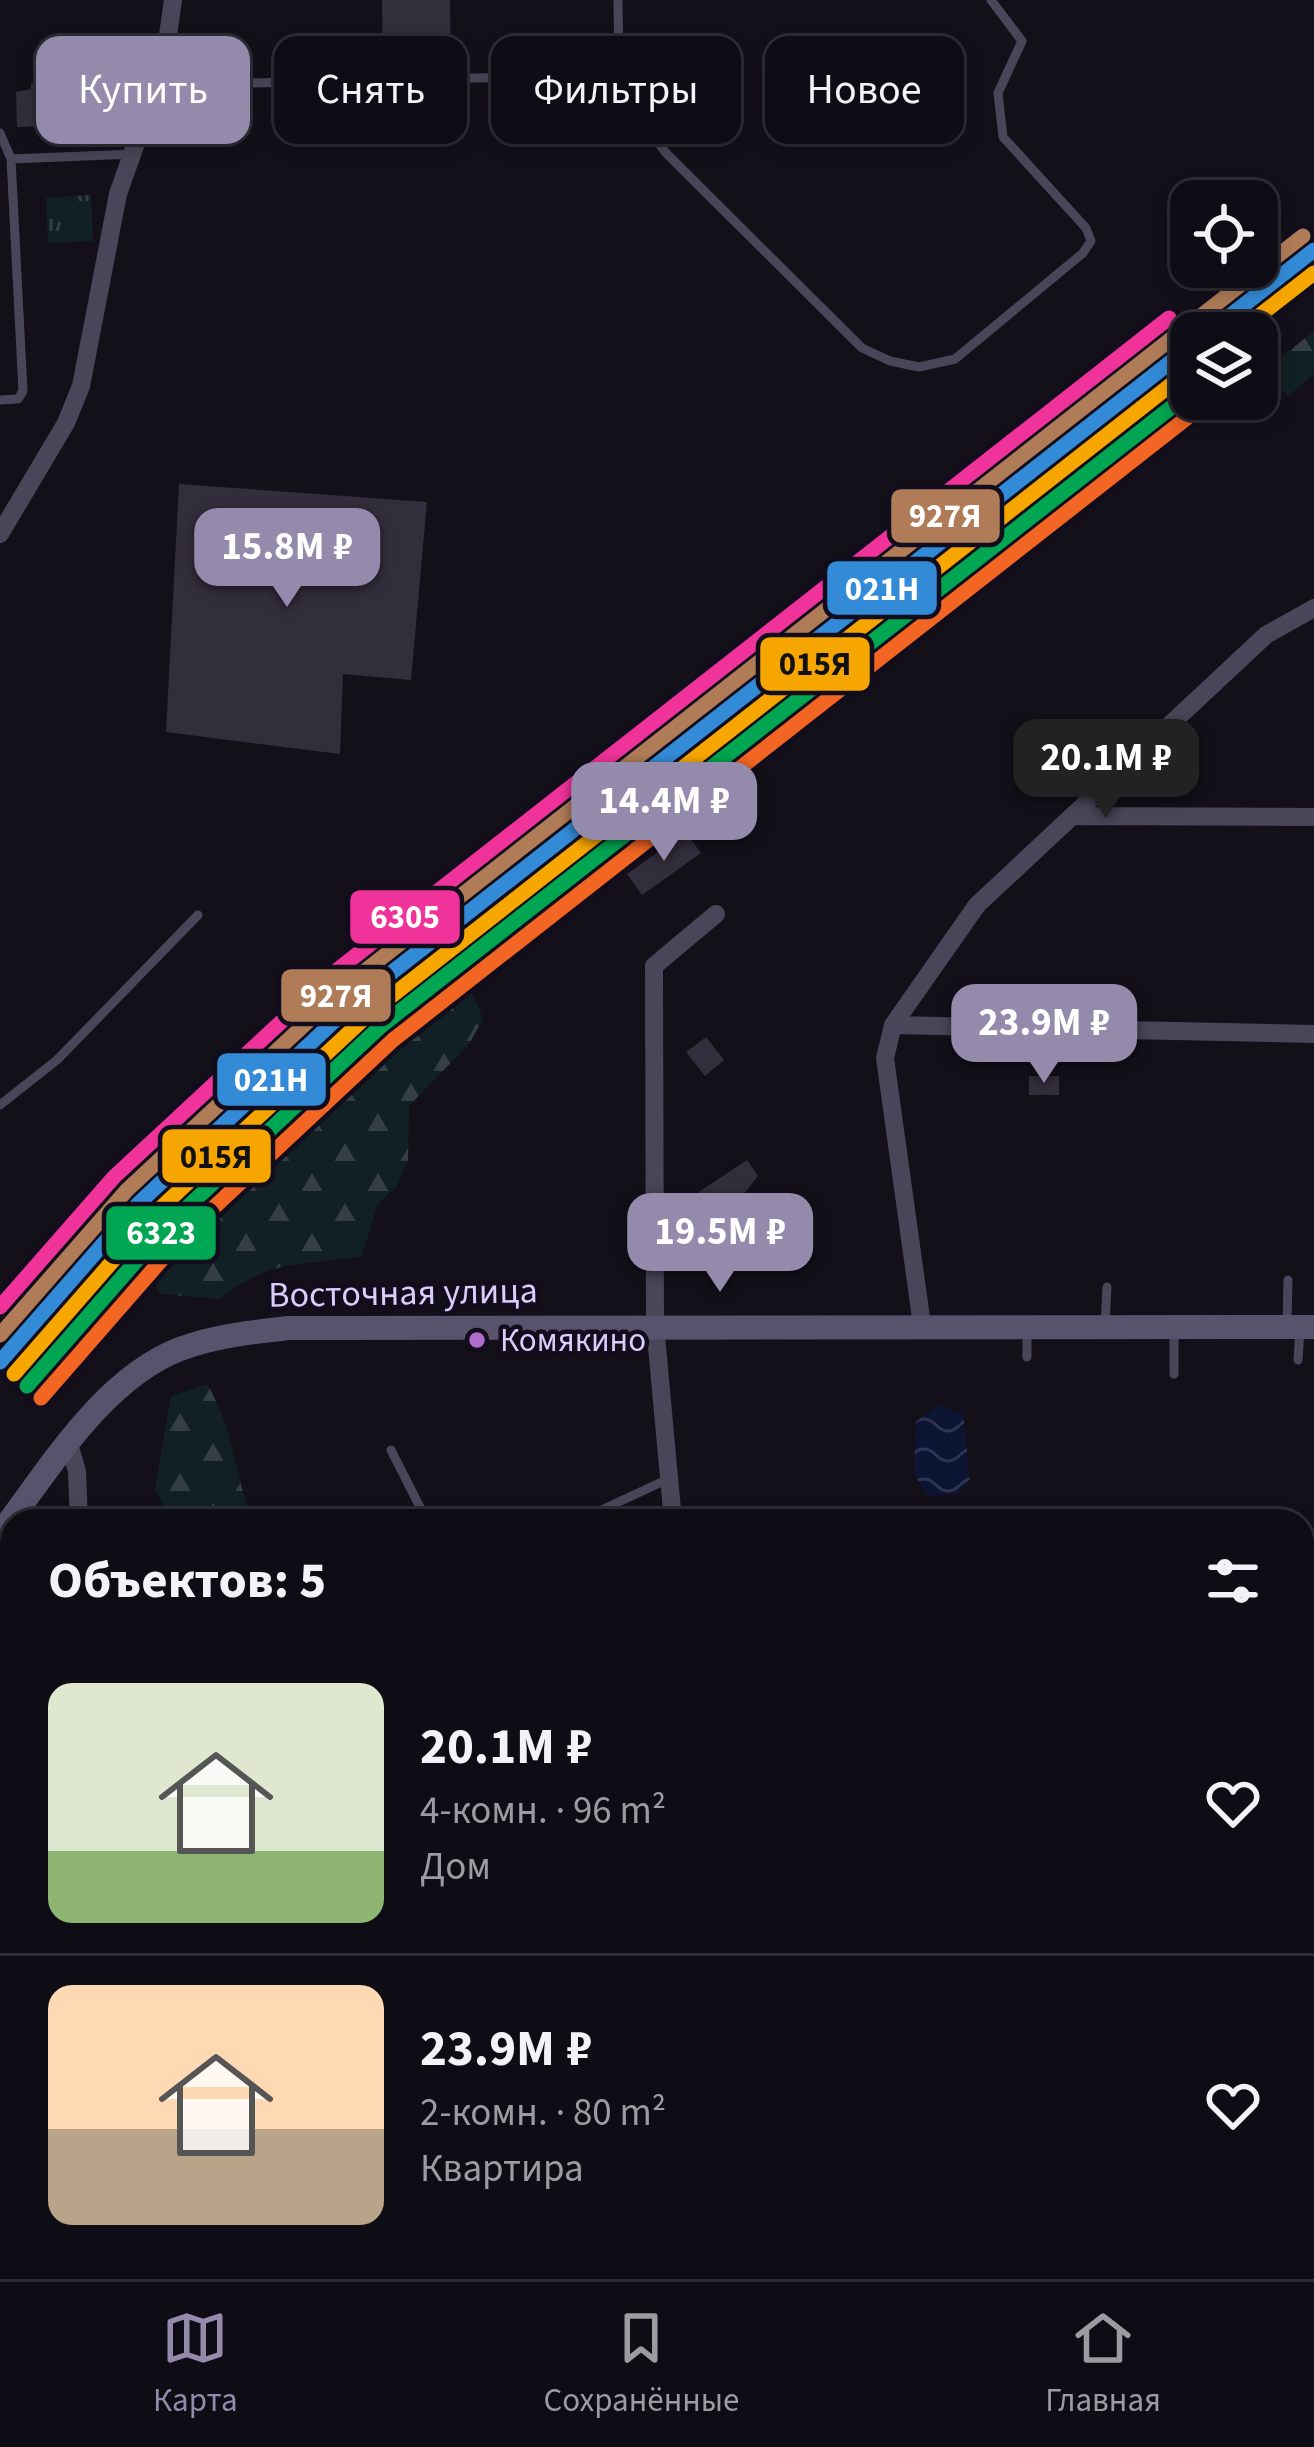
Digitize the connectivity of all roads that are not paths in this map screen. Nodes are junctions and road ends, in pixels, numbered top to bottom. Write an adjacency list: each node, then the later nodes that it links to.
1 (172, 0): 4 (street)
2 (618, 0): 5 (lane)
3 (991, 0): 10 (lane)
4 (166, 36)
5 (618, 36)
6 (491, 78): 7 (lane)
7 (250, 83)
8 (0, 133): 12 (lane)
9 (136, 144): 11 (street)
10 (659, 144)
11 (133, 154): 12 (lane); 14 (street)
12 (11, 160): 13 (lane)
13 (0, 400)
14 (0, 534)
15 (1314, 608): 16 (street)
16 (1072, 816): 17 (street); 20 (street)
17 (1314, 817)
18 (716, 914): 26 (street)
19 (198, 915): 22 (lane)
20 (893, 1024): 21 (street); 25 (street)
21 (1314, 1034)
22 (0, 1105)
23 (1288, 1280): 30 (lane)
24 (1107, 1287): 28 (lane)
25 (922, 1324): 26 (main road, Восточная улица); 27 (main road, Восточная улица)
26 (656, 1325): 34 (main road, Восточная улица); 36 (street)
27 (1027, 1325): 28 (main road, Восточная улица); 31 (lane)
28 (1105, 1326): 29 (main road, Восточная улица)
29 (1174, 1326): 30 (main road, Восточная улица); 33 (lane)
30 (1300, 1327): 32 (lane)
31 (1028, 1357)
32 (1298, 1360)
33 (1174, 1374)
34 (69, 1444): 37 (main road); 38 (street)
35 (391, 1450): 39 (lane)
36 (670, 1478): 40 (lane); 41 (street)
37 (19, 1509)
38 (79, 1509)
39 (421, 1509)
40 (604, 1509)
41 (673, 1509)

